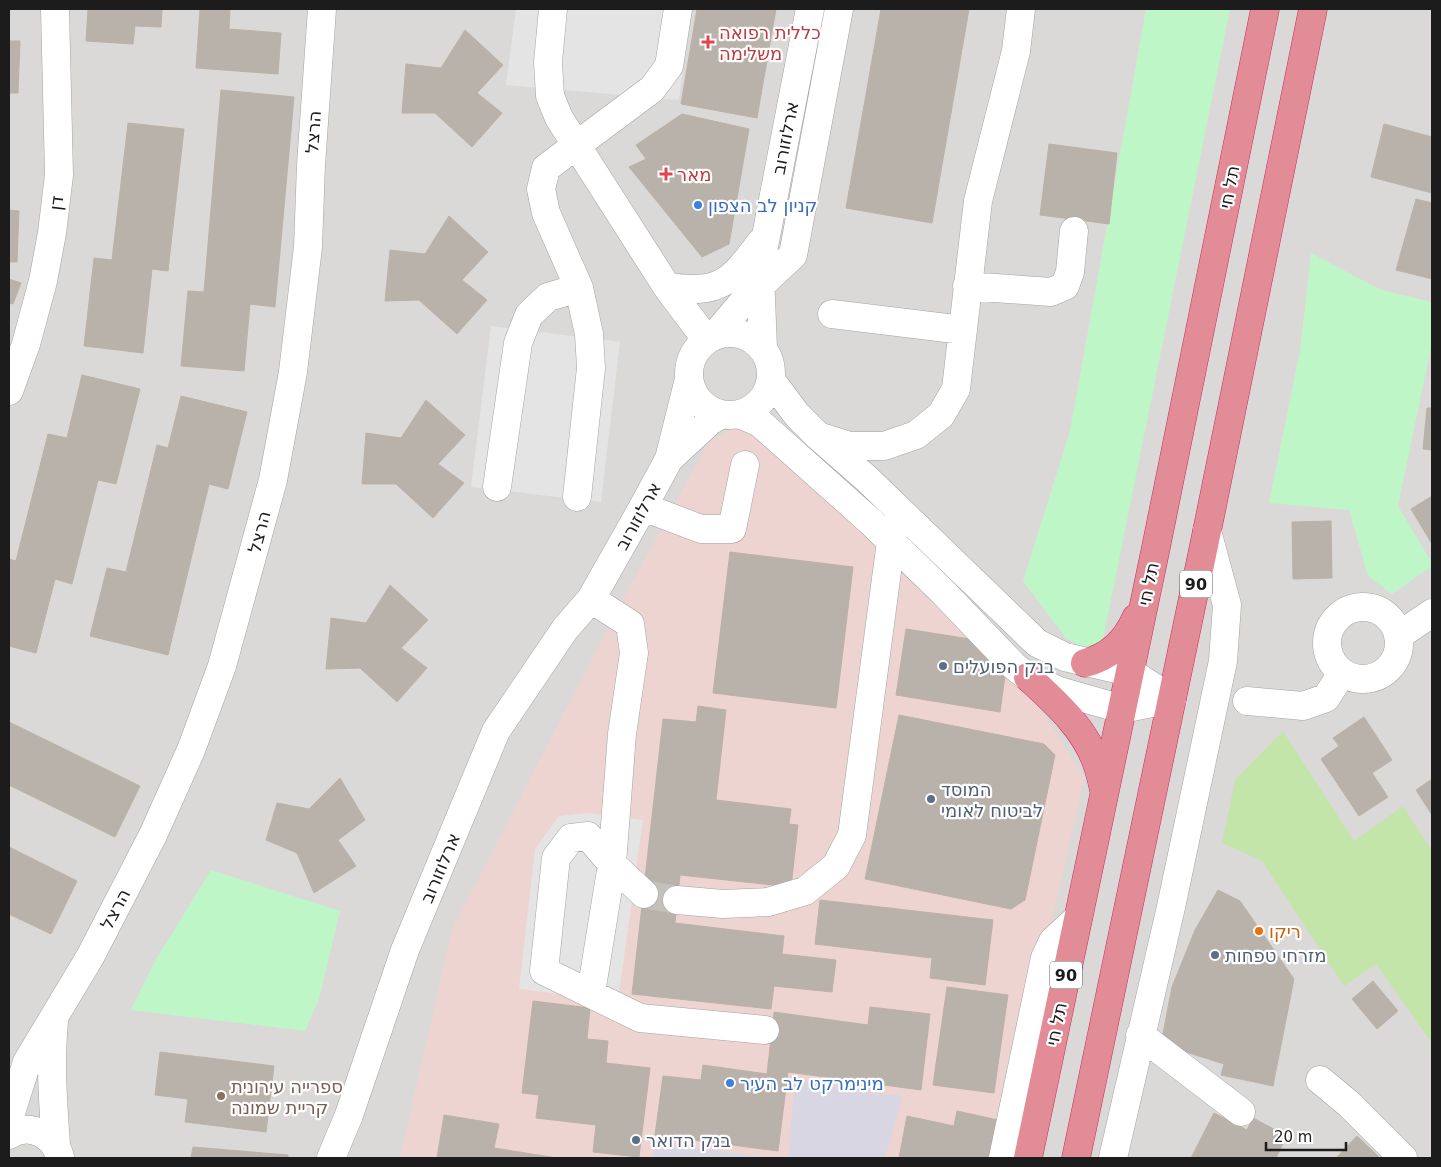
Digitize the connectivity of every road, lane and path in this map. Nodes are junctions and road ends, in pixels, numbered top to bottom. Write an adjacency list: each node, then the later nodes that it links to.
1 (55, 9): 22 (street, דן)
2 (322, 9): 50 (street, הרצל)
3 (553, 9): 10 (street)
4 (810, 9): 12 (street, ארלוזורוב)
5 (839, 9): 13 (street)
6 (1021, 9): 14 (street)
7 (1265, 9): 33 (highway, תל חי / 90)
8 (1312, 9): 31 (highway, 90)
9 (671, 10): 10 (street)
10 (576, 145): 15 (street); 16 (street)
11 (1074, 231): 14 (street)
12 (766, 234): 13 (street, ארלוזורוב); 15 (street)
13 (760, 276): 19 (street, ארלוזורוב); 20 (street, ארלוזורוב)
14 (967, 286): 18 (street)
15 (667, 287): 20 (street)
16 (579, 288): 27 (street); 28 (street)
17 (832, 314): 18 (street)
18 (963, 330): 24 (street)
19 (763, 348): 20 (street); 21 (street)
20 (701, 352): 23 (street); 25 (street, ארלוזורוב)
21 (772, 380): 23 (street); 24 (street)
22 (9, 391)
23 (730, 414): 25 (street, ארלוזורוב); 32 (street)
24 (818, 436): 30 (street)
25 (669, 459): 29 (street, ארלוזורוב)
26 (745, 465): 29 (street)
27 (497, 487)
28 (577, 497)
29 (643, 507): 34 (street, ארלוזורוב)
30 (900, 511): 32 (street); 37 (street)
31 (1207, 531): 41 (highway, 90); 52 (street)
32 (891, 541): 40 (street); 47 (street)
33 (1146, 593): 37 (highway); 38 (highway, תל חי / 90)
34 (591, 598): 45 (street); 58 (street, ארלוזורוב)
35 (1432, 613): 36 (street)
36 (1398, 636): 39 (street); 39 (street)
37 (1085, 663): 38 (street)
38 (1130, 672): 41 (street); 43 (highway, תל חי / 90)
39 (1342, 673): 42 (street)
40 (1028, 677): 43 (street); 44 (highway)
41 (1172, 699): 43 (street); 61 (highway, 90)
42 (1247, 701)
43 (1122, 710): 44 (highway, תל חי / 90)
44 (1105, 791): 48 (highway, תל חי / 90)
45 (612, 864): 46 (street); 49 (street); 49 (street)
46 (644, 894)
47 (677, 900)
48 (1078, 918): 59 (street); 60 (highway, תל חי / 90)
49 (591, 993): 51 (street)
50 (54, 1017): 55 (street, הרצל); 57 (street, הרצל)
51 (765, 1030)
52 (1140, 1035): 54 (street); 62 (street)
53 (1320, 1080): 63 (street)
54 (1242, 1112)
55 (9, 1118)
56 (9, 1135): 57 (street)
57 (58, 1152)
58 (331, 1158)
59 (1003, 1158)
60 (1028, 1158)
61 (1076, 1158)
62 (1112, 1158)
63 (1403, 1158)

